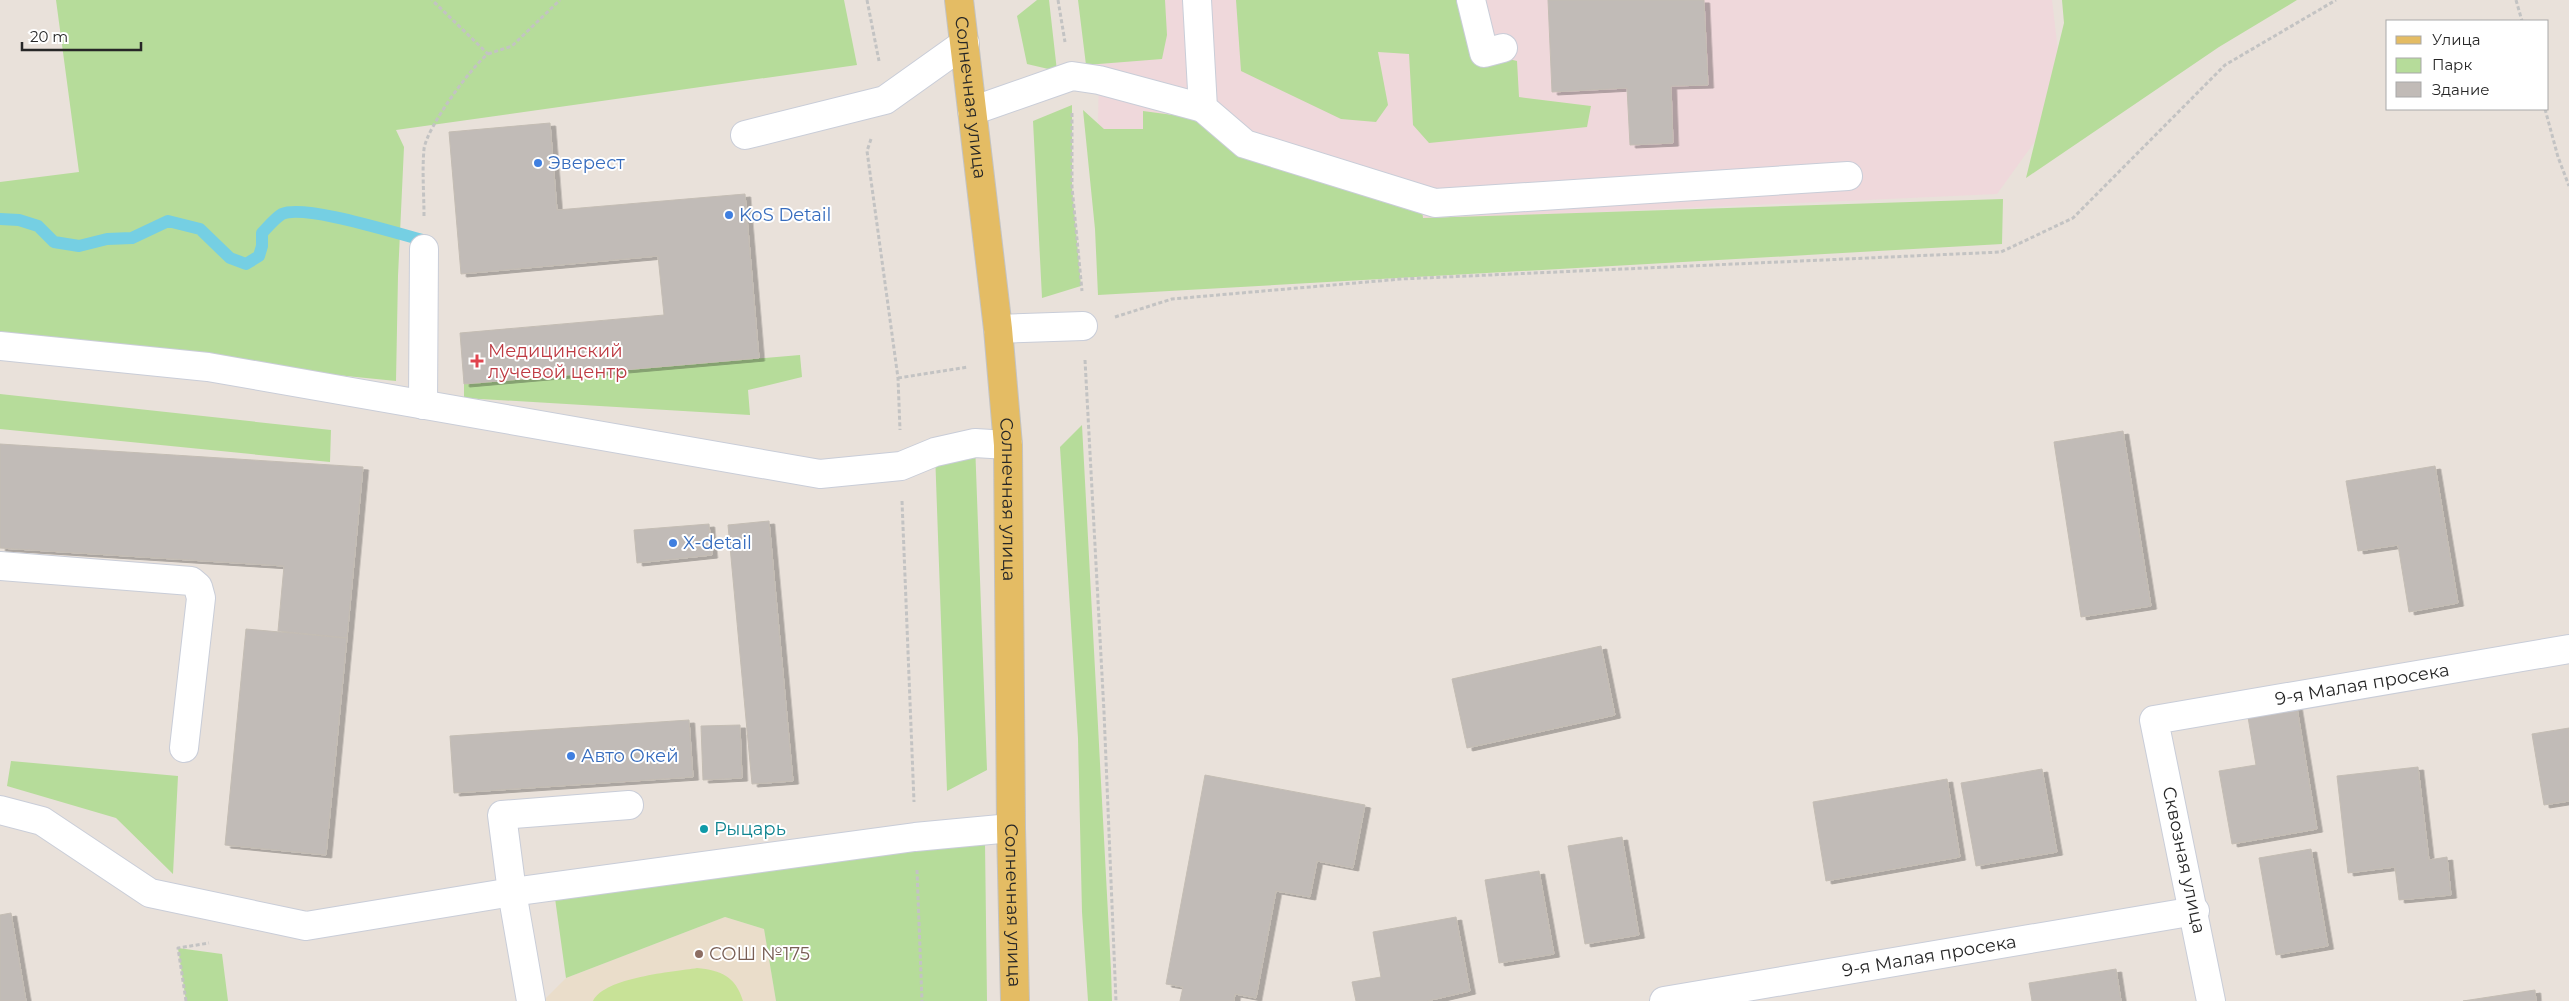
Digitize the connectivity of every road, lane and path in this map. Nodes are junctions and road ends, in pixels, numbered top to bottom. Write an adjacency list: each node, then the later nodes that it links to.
1 (432, 0): 12 (path)
2 (560, 0): 12 (path)
3 (959, 0): 10 (main road, Солнечная улица)
4 (1058, 0): 13 (path)
5 (1197, 0): 14 (street)
6 (1472, 0): 11 (street)
7 (2336, 0): 21 (path)
8 (2516, 0): 9 (path)
9 (2522, 20)
10 (965, 43): 16 (main road, Солнечная улица); 17 (street)
11 (1503, 48)
12 (488, 54): 20 (path)
13 (1072, 76): 14 (street); 16 (street); 21 (path)
14 (1203, 108): 18 (street)
15 (2545, 110): 19 (path)
16 (972, 111): 22 (main road, Солнечная улица)
17 (745, 135)
18 (1848, 176)
19 (2569, 186)
20 (424, 249): 24 (street)
21 (1083, 326): 22 (street); 39 (path)
22 (998, 329): 25 (main road, Солнечная улица)
23 (0, 346): 24 (street)
24 (423, 405): 25 (street)
25 (1008, 445): 32 (main road, Солнечная улица)
26 (0, 566): 29 (street)
27 (2569, 649): 28 (street, 9-я Малая просека)
28 (2154, 720): 34 (street, Сквозная улица)
29 (184, 748)
30 (629, 805): 33 (street)
31 (0, 810): 33 (street)
32 (1011, 828): 33 (street); 38 (main road, Солнечная улица)
33 (512, 892): 37 (street)
34 (2195, 911): 40 (street, 9-я Малая просека); 41 (street, Сквозная улица)
35 (218, 941): 36 (path)
36 (186, 1001)
37 (531, 1001)
38 (1016, 1001)
39 (1116, 1001)
40 (1664, 1001)
41 (2211, 1001)

